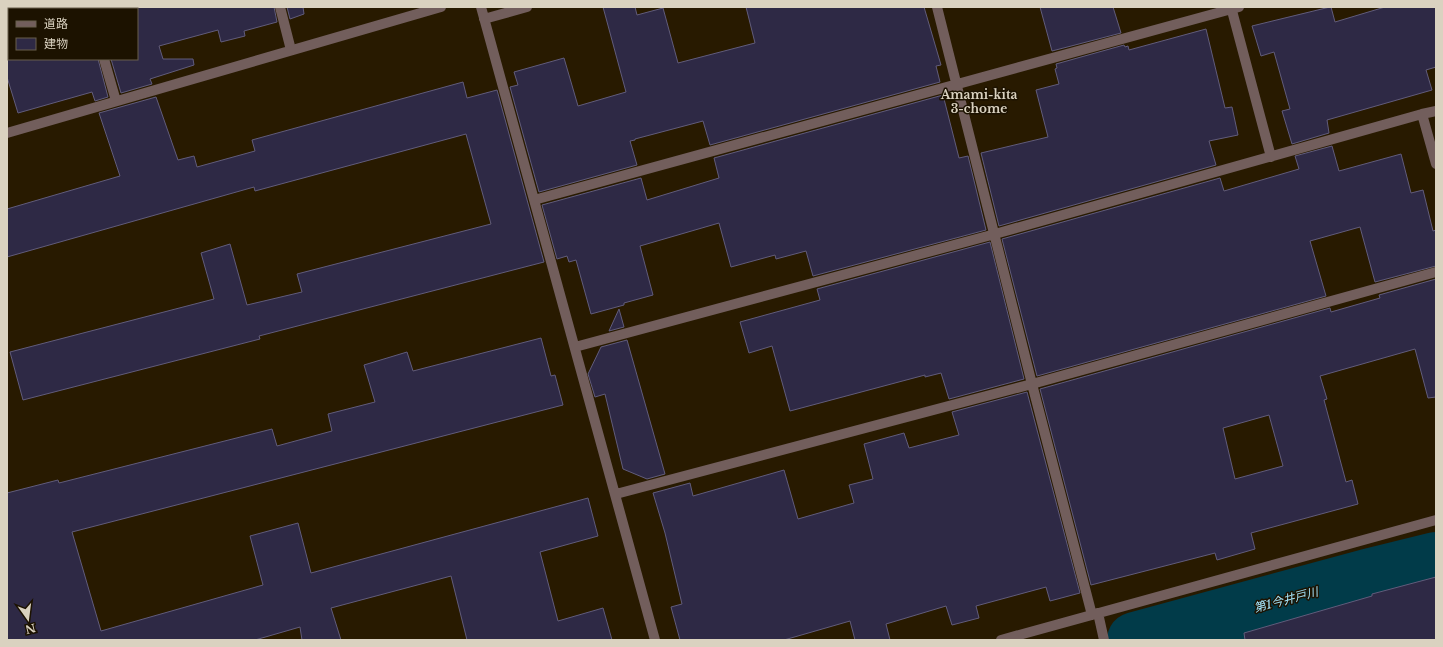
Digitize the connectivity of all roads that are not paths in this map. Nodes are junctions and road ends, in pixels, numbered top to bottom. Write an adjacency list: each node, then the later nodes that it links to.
1 (280, 7): 8 (street)
2 (441, 7): 8 (street)
3 (481, 7): 7 (street)
4 (528, 7): 7 (street)
5 (937, 7): 10 (street)
6 (1234, 8): 10 (street); 15 (street)
7 (484, 19): 17 (street)
8 (291, 50): 11 (street)
9 (104, 60): 11 (street)
10 (957, 85): 17 (street); 18 (street)
11 (116, 101): 14 (street)
12 (1436, 111): 13 (street)
13 (1422, 114): 15 (street); 16 (street)
14 (7, 133)
15 (1271, 157): 18 (street)
16 (1436, 164)
17 (534, 200): 20 (street)
18 (995, 234): 20 (street); 21 (street)
19 (1436, 272): 21 (street)
20 (575, 347): 22 (street)
21 (1032, 384): 22 (street); 24 (street)
22 (616, 494): 25 (street)
23 (1436, 520): 24 (street)
24 (1096, 615): 26 (street); 27 (street)
25 (655, 640)
26 (1001, 640)
27 (1104, 640)

